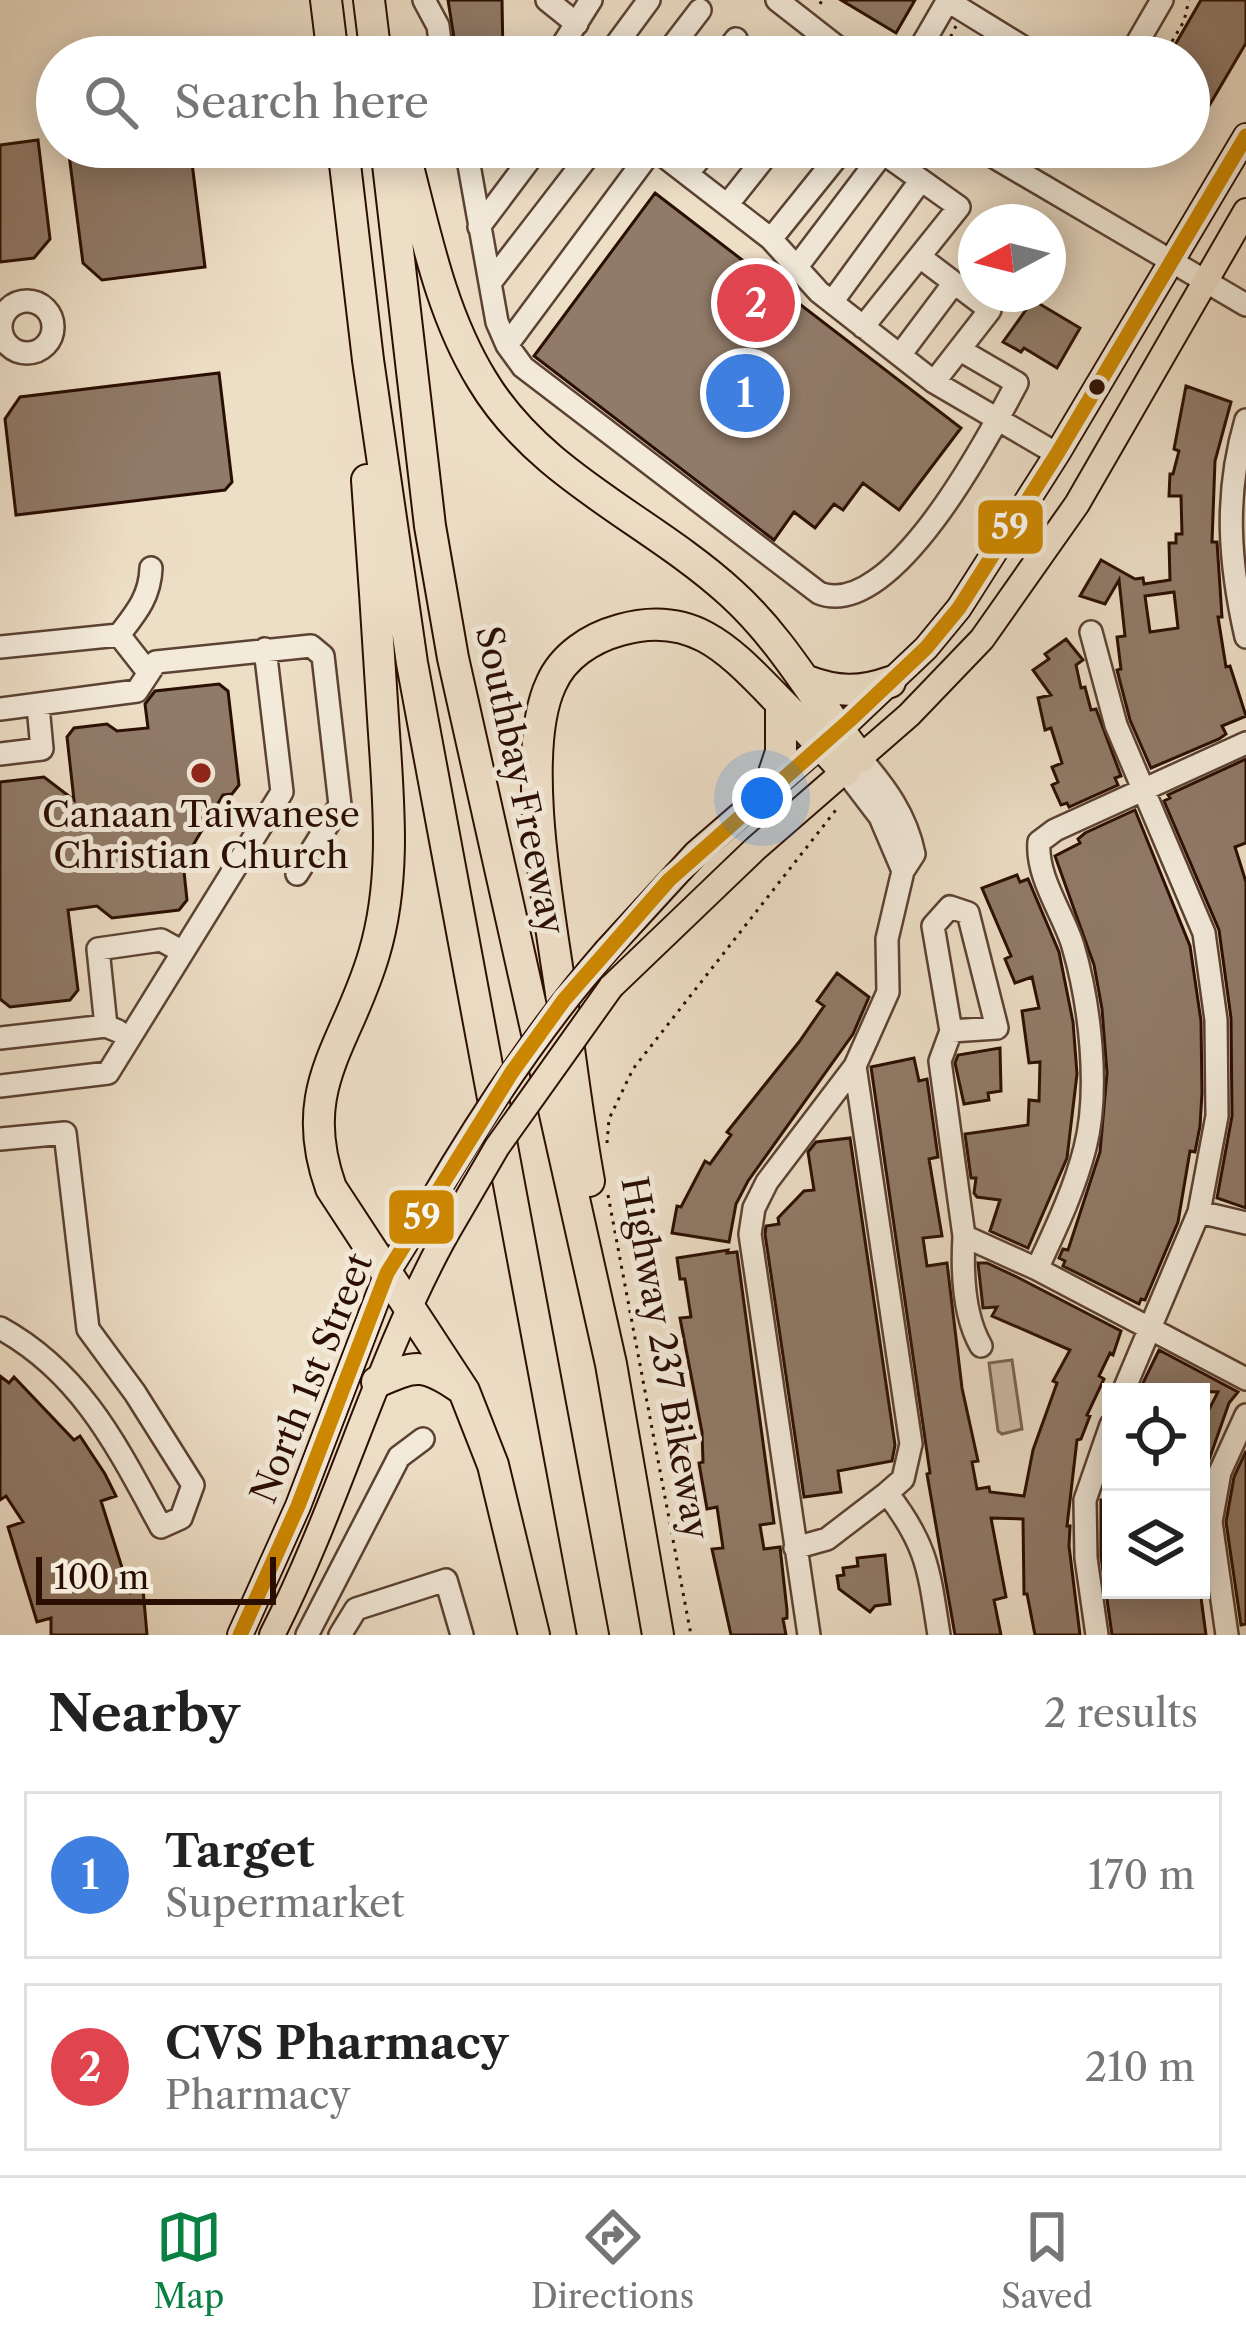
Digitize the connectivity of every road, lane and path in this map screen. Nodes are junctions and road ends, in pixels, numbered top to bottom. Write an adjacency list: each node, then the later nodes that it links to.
1 (326, 0): 13 (highway)
2 (369, 0): 14 (highway)
3 (424, 0): 15 (street)
4 (547, 0): 12 (street)
5 (591, 0): 12 (street)
6 (649, 0): 17 (street)
7 (1162, 0): 23 (street)
8 (1189, 0): 24 (path)
9 (804, 3): 19 (street)
10 (948, 8): 20 (street); 21 (path); 22 (street)
11 (700, 10): 18 (street)
12 (577, 24): 16 (street)
13 (330, 36)
14 (374, 36)
15 (439, 36)
16 (569, 36)
17 (622, 36)
18 (680, 36)
19 (832, 36)
20 (929, 36)
21 (951, 36)
22 (1000, 36)
23 (1142, 36)
24 (1175, 36)
25 (1246, 136): 47 (main road, North 1st Street)
26 (345, 168): 58 (highway)
27 (388, 168): 102 (highway, Southbay Freeway)
28 (409, 168): 70 (highway)
29 (469, 168): 44 (street)
30 (523, 168): 44 (street)
31 (579, 168): 50 (street)
32 (638, 168): 55 (street)
33 (679, 168): 40 (street)
34 (692, 168): 40 (street)
35 (757, 168): 42 (street)
36 (829, 168): 45 (street)
37 (872, 168): 48 (street)
38 (904, 168): 41 (street)
39 (1013, 168): 47 (street)
40 (687, 174): 42 (street)
41 (921, 180): 46 (street); 52 (street)
42 (727, 206): 45 (street)
43 (1246, 212): 49 (main road, North 1st Street)
44 (479, 227): 50 (street)
45 (771, 239): 48 (street)
46 (920, 257): 51 (street); 54 (street)
47 (1172, 262): 49 (street); 62 (main road, North 1st Street)
48 (796, 268): 52 (street)
49 (1205, 281): 53 (street); 78 (main road, North 1st Street)
50 (490, 283): 55 (street)
51 (954, 283): 56 (street); 57 (street)
52 (832, 302): 54 (street)
53 (1246, 305)
54 (863, 327): 57 (street)
55 (507, 345): 60 (street)
56 (962, 351): 59 (street); 60 (street)
57 (899, 355): 59 (street)
58 (368, 360): 97 (highway); 118 (highway)
59 (934, 382): 60 (street)
60 (998, 420): 62 (street)
61 (1246, 420): 66 (street)
62 (1057, 454): 71 (main road, North 1st Street)
63 (151, 568): 65 (street)
64 (1090, 632): 80 (street)
65 (119, 635): 67 (street); 69 (street)
66 (1246, 637)
67 (0, 647)
68 (265, 650): 69 (street); 82 (street); 83 (street)
69 (148, 672): 73 (street)
70 (807, 681): 71 (highway); 75 (highway)
71 (890, 682): 75 (main road, North 1st Street)
72 (781, 703): 75 (highway); 79 (highway); 102 (highway)
73 (38, 706): 74 (street); 77 (street)
74 (0, 709)
75 (830, 738): 78 (highway); 79 (main road, North 1st Street)
76 (1246, 743): 80 (street)
77 (0, 754)
78 (852, 765): 88 (street); 98 (main road, North 1st Street, bridge)
79 (768, 790): 97 (main road, North 1st Street, bridge)
80 (1143, 791): 93 (street); 96 (street)
81 (839, 806): 91 (path, Highway 237 Bikeway)
82 (297, 874)
83 (183, 952): 84 (street); 86 (street)
84 (106, 1026): 86 (street); 87 (street)
85 (951, 1031): 85 (street); 95 (street)
86 (131, 1036): 89 (street)
87 (0, 1038)
88 (855, 1066): 110 (street); 111 (street)
89 (0, 1086)
90 (0, 1139): 100 (street)
91 (606, 1158)
92 (605, 1177): 120 (path, Highway 237 Bikeway)
93 (1199, 1212): 94 (street); 99 (street)
94 (1246, 1223)
95 (964, 1236): 96 (street); 101 (street)
96 (1037, 1269): 99 (street)
97 (387, 1274): 98 (highway); 112 (main road, North 1st Street)
98 (407, 1306): 104 (main road, North 1st Street); 106 (highway)
99 (1148, 1326): 103 (street); 105 (street)
100 (0, 1328)
101 (981, 1346)
102 (611, 1364): 119 (highway, Southbay Freeway)
103 (1246, 1379)
104 (377, 1382): 106 (highway); 113 (main road, North 1st Street)
105 (1127, 1383)
106 (464, 1391): 117 (highway)
107 (1246, 1415): 124 (street)
108 (423, 1439): 114 (street)
109 (1102, 1451): 123 (street)
110 (887, 1493): 111 (street); 122 (street)
111 (795, 1548): 121 (street)
112 (240, 1635)
113 (272, 1635)
114 (307, 1635)
115 (340, 1635): 116 (street)
116 (462, 1635)
117 (534, 1635)
118 (593, 1635)
119 (658, 1635)
120 (691, 1635)
121 (809, 1635)
122 (939, 1635)
123 (1097, 1635)
124 (1227, 1635)

